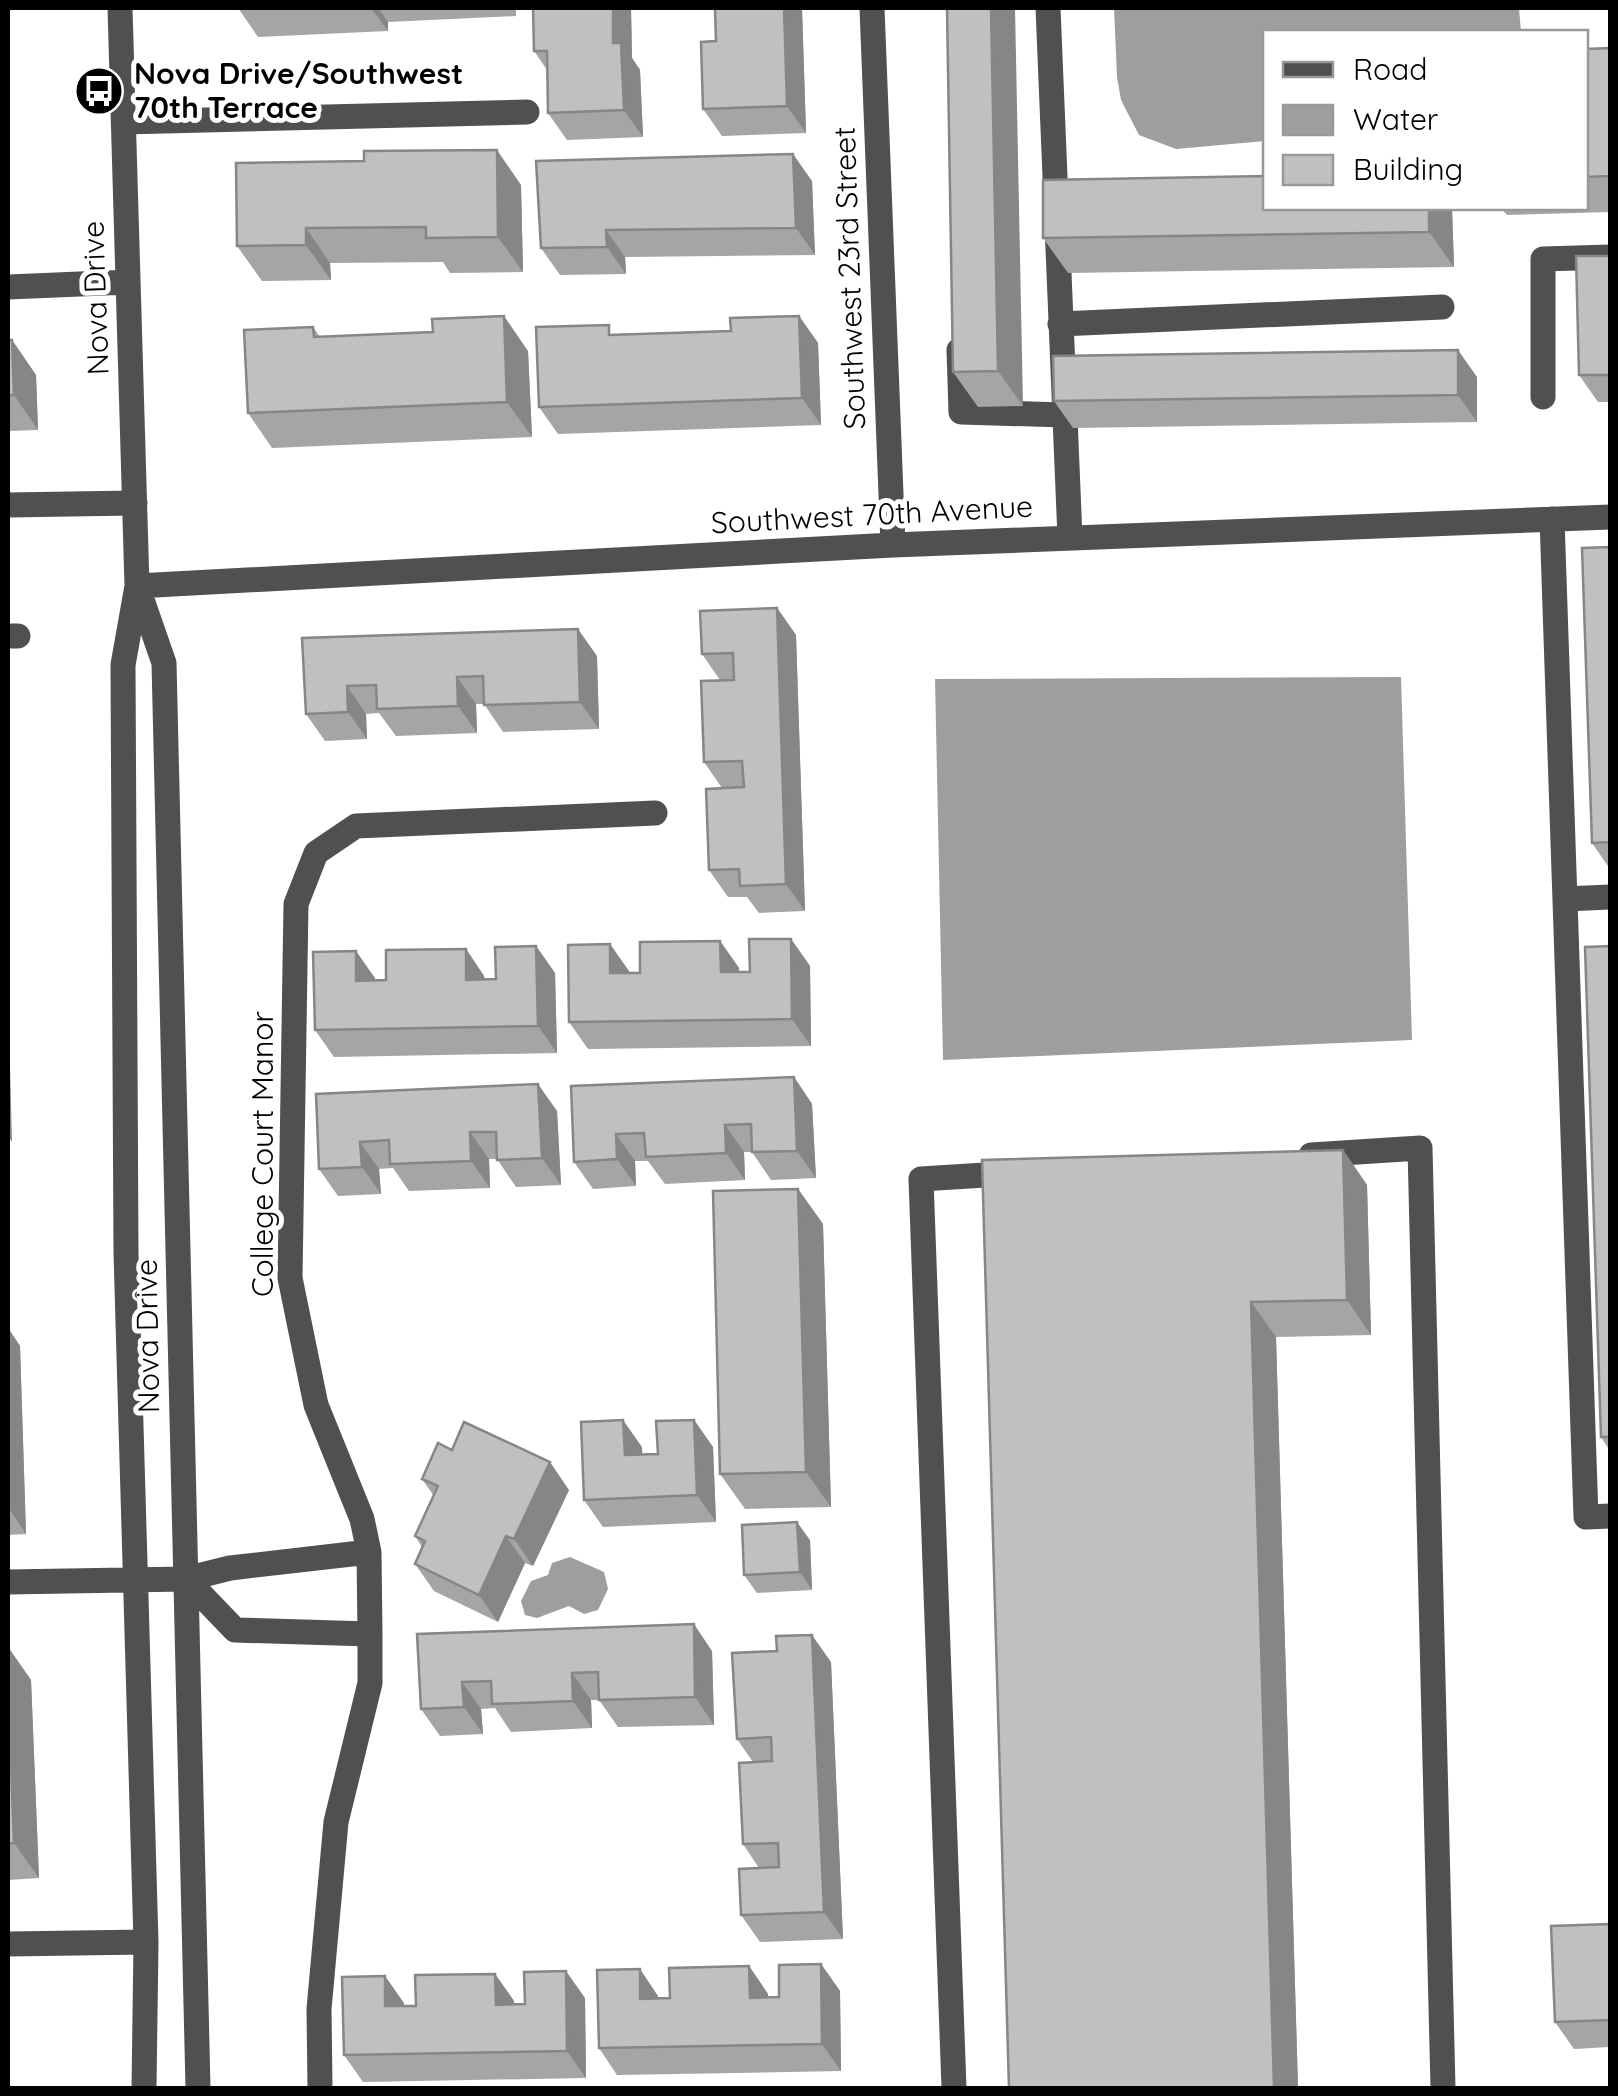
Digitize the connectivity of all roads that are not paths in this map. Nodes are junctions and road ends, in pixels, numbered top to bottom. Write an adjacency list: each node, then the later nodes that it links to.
1 (120, 8): 5 (street, Nova Drive)
2 (872, 8): 19 (street, Southwest 23rd Street)
3 (1048, 8): 10 (street)
4 (526, 112): 5 (street)
5 (124, 122): 7 (street, Nova Drive)
6 (1610, 257): 12 (street)
7 (128, 282): 8 (street); 14 (street, Nova Drive)
8 (8, 287)
9 (1442, 307): 10 (street)
10 (1060, 324): 13 (street)
11 (959, 335): 13 (street)
12 (1544, 396)
13 (1064, 415): 18 (street)
14 (135, 503): 15 (street); 20 (street, Nova Drive)
15 (8, 505)
16 (1610, 517): 17 (street, Southwest 70th Avenue)
17 (1552, 519): 18 (street, Southwest 70th Avenue); 23 (street)
18 (1070, 538): 19 (street, Southwest 70th Avenue)
19 (893, 545): 20 (street, Southwest 70th Avenue)
20 (137, 586): 28 (street, Nova Drive); 29 (street, Nova Drive)
21 (655, 813): 27 (street, College Court Manor)
22 (1610, 897): 23 (street)
23 (1565, 899): 26 (street)
24 (1280, 1157): 38 (street)
25 (1041, 1172): 37 (street)
26 (1610, 1516)
27 (368, 1552): 28 (street); 31 (street, College Court Manor)
28 (186, 1579): 29 (street); 31 (street); 35 (street, Nova Drive)
29 (135, 1580): 30 (street); 32 (street, Nova Drive)
30 (8, 1582)
31 (370, 1634): 36 (street, College Court Manor)
32 (146, 1942): 33 (street); 34 (street, Nova Drive)
33 (8, 1944)
34 (144, 2088)
35 (198, 2088)
36 (320, 2088)
37 (954, 2088)
38 (1443, 2088)

